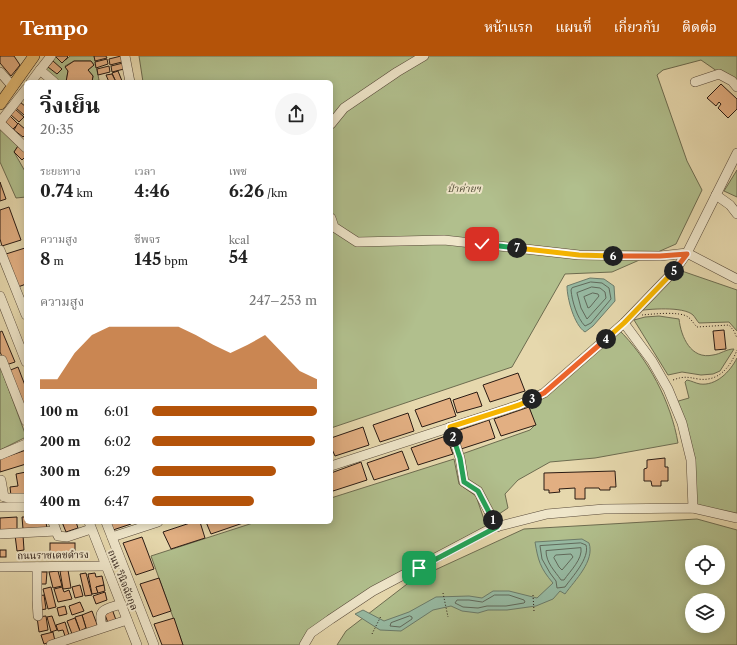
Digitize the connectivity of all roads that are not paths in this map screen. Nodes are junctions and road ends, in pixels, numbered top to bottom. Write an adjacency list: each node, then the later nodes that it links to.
1 (34, 56): 11 (main road)
2 (51, 56): 5 (street)
3 (125, 56): 9 (street)
4 (424, 56): 16 (street)
5 (40, 70): 7 (street); 8 (street)
6 (0, 72): 11 (street)
7 (32, 80)
8 (52, 80)
9 (130, 80)
10 (695, 82): 12 (street)
11 (13, 87): 14 (main road)
12 (737, 87)
13 (24, 95): 15 (street)
14 (0, 104)
15 (0, 122): 17 (street)
16 (333, 122)
17 (24, 146)
18 (737, 153): 19 (street)
19 (716, 194): 20 (street); 23 (street)
20 (737, 214)
21 (333, 224): 23 (street)
22 (0, 250): 26 (street)
23 (687, 254): 24 (street); 27 (street)
24 (737, 279)
25 (0, 296): 28 (street)
26 (24, 310)
27 (624, 323): 31 (street); 39 (street)
28 (24, 357)
29 (1, 359): 30 (street)
30 (24, 416)
31 (450, 427): 34 (street); 45 (street)
32 (24, 445): 33 (street)
33 (0, 455)
34 (333, 465)
35 (1, 480): 36 (street)
36 (24, 498)
37 (0, 507): 38 (street)
38 (24, 507)
39 (693, 508): 40 (street); 45 (street)
40 (737, 518)
41 (54, 524): 46 (street)
42 (107, 524): 48 (street)
43 (152, 524): 48 (street)
44 (90, 525): 46 (street); 50 (street, ถนน วินิจฉัยกุล)
45 (497, 527): 59 (street)
46 (56, 531): 47 (street)
47 (0, 534)
48 (112, 537): 58 (street)
49 (37, 566): 50 (street, ถนนราชเดชดำรง); 51 (street, ถนนราชเดชดำรง); 53 (street)
50 (106, 566): 52 (street, ถนน วินิจฉัยกุล)
51 (0, 567)
52 (121, 604): 54 (street, ถนน วินิจฉัยกุล); 55 (street)
53 (38, 616)
54 (127, 620): 56 (street); 57 (street, ถนน วินิจฉัยกุล)
55 (102, 625)
56 (51, 645)
57 (137, 645)
58 (154, 645)
59 (304, 645)

